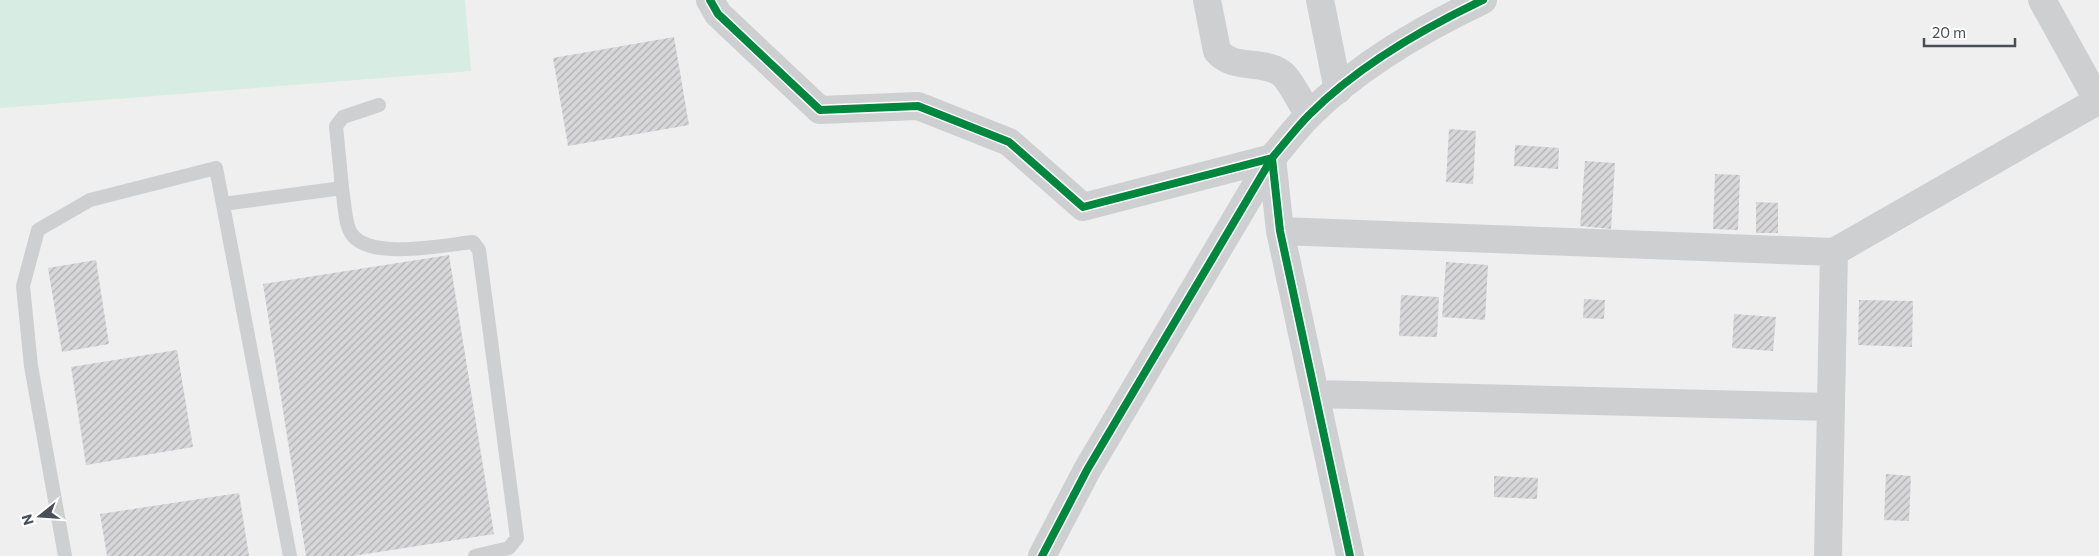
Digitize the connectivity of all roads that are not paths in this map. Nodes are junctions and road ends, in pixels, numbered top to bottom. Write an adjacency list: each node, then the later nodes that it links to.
1 (710, 0): 10 (street)
2 (1206, 0): 9 (street)
3 (1320, 0): 6 (street)
4 (2042, 0): 7 (street)
5 (1474, 2): 6 (street)
6 (1338, 90): 9 (street)
7 (2098, 100): 14 (street)
8 (379, 105): 11 (lane)
9 (1309, 115): 10 (street)
10 (1272, 158): 13 (street); 20 (street)
11 (342, 188): 12 (lane); 19 (lane)
12 (223, 204): 17 (lane); 18 (lane)
13 (1280, 232): 14 (street); 15 (street)
14 (1834, 252): 16 (street)
15 (1315, 394): 16 (street); 21 (street)
16 (1831, 407): 22 (street)
17 (65, 556)
18 (290, 556)
19 (475, 556)
20 (1042, 556)
21 (1350, 556)
22 (1828, 556)

